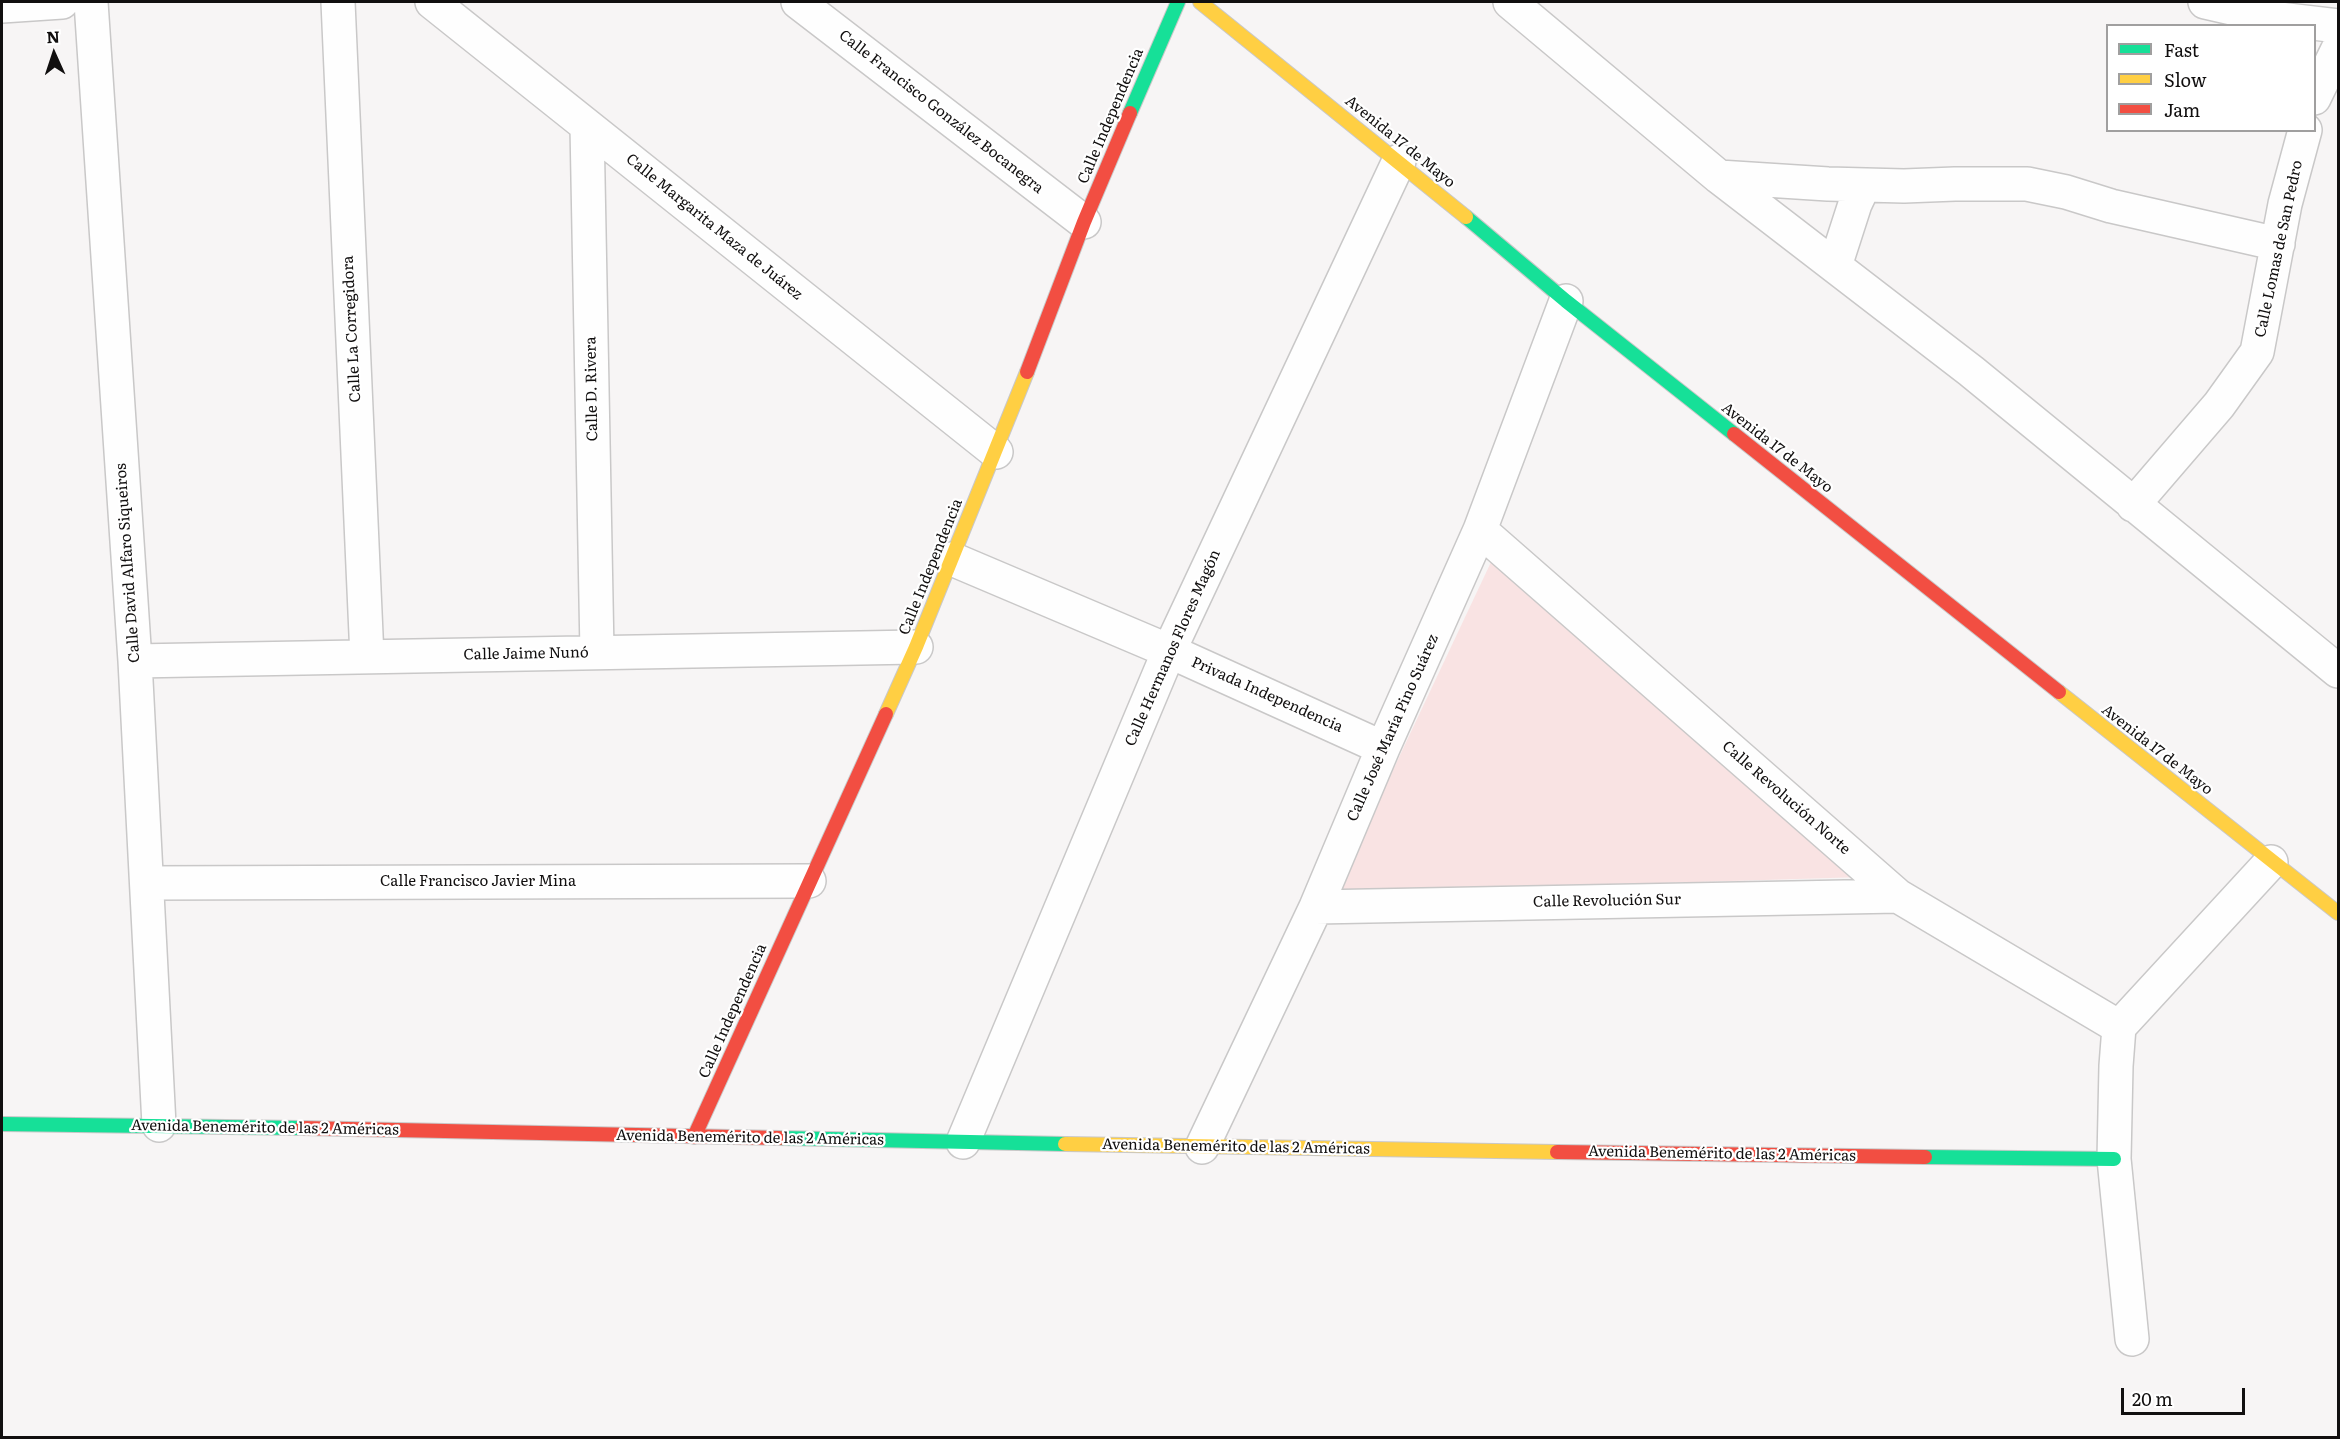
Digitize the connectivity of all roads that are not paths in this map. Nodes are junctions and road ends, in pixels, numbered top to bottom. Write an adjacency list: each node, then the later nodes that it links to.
1 (62, 2): 10 (street)
2 (90, 2): 31 (street, Calle David Alfaro Siqueiros)
3 (338, 2): 30 (street, Calle La Corregidora)
4 (432, 2): 14 (street, Calle Margarita Maza de Juárez)
5 (798, 2): 19 (street, Calle Francisco González Bocanegra)
6 (1178, 2): 19 (street, Calle Independencia)
7 (1200, 2): 16 (street, Avenida 17 de Mayo)
8 (1510, 2): 17 (street)
9 (2205, 2): 11 (street)
10 (2, 6)
11 (2338, 26)
12 (2338, 49): 13 (street)
13 (2316, 94)
14 (587, 126): 23 (street, Calle Margarita Maza de Juárez); 29 (street, Calle D. Rivera)
15 (2304, 132): 20 (street, Calle Lomas de San Pedro)
16 (1399, 161): 22 (street, Avenida 17 de Mayo); 28 (street, Calle Hermanos Flores Magón)
17 (1719, 177): 18 (street); 21 (street)
18 (1864, 185): 20 (street); 21 (street)
19 (1084, 222): 23 (street, Calle Independencia)
20 (2278, 244): 24 (street, Calle Lomas de San Pedro)
21 (1835, 266): 24 (street)
22 (1566, 301): 25 (street, Calle José María Pino Suárez); 34 (street, Avenida 17 de Mayo)
23 (996, 452): 26 (street, Calle Independencia)
24 (2133, 505): 32 (street)
25 (1480, 531): 33 (street, Calle José María Pino Suárez); 37 (street, Calle Revolución Norte)
26 (952, 559): 27 (street, Calle Independencia); 28 (street, Privada Independencia)
27 (916, 647): 29 (street, Calle Jaime Nunó); 35 (street, Calle Independencia)
28 (1169, 651): 33 (street, Privada Independencia); 44 (street, Calle Hermanos Flores Magón)
29 (597, 652): 30 (street, Calle Jaime Nunó)
30 (367, 657): 31 (street, Calle Jaime Nunó)
31 (135, 661): 36 (street, Calle David Alfaro Siqueiros)
32 (2338, 671)
33 (1383, 748): 38 (street, Calle José María Pino Suárez)
34 (2271, 862): 39 (street, Avenida 17 de Mayo); 40 (street)
35 (810, 881): 36 (street, Calle Francisco Javier Mina); 43 (street, Calle Independencia)
36 (147, 884): 42 (street, Calle David Alfaro Siqueiros)
37 (1898, 896): 38 (street, Calle Revolución Sur); 40 (street, Calle Revolución Norte)
38 (1316, 907): 45 (street, Calle José María Pino Suárez)
39 (2338, 913)
40 (2119, 1027): 46 (street)
41 (2, 1124): 42 (street, Avenida Benemérito de las 2 Américas)
42 (159, 1125): 43 (street, Avenida Benemérito de las 2 Américas)
43 (694, 1137): 44 (street, Avenida Benemérito de las 2 Américas)
44 (963, 1142): 45 (street, Avenida Benemérito de las 2 Américas)
45 (1202, 1147): 46 (street, Avenida Benemérito de las 2 Américas)
46 (2114, 1159): 47 (street)
47 (2132, 1339)

